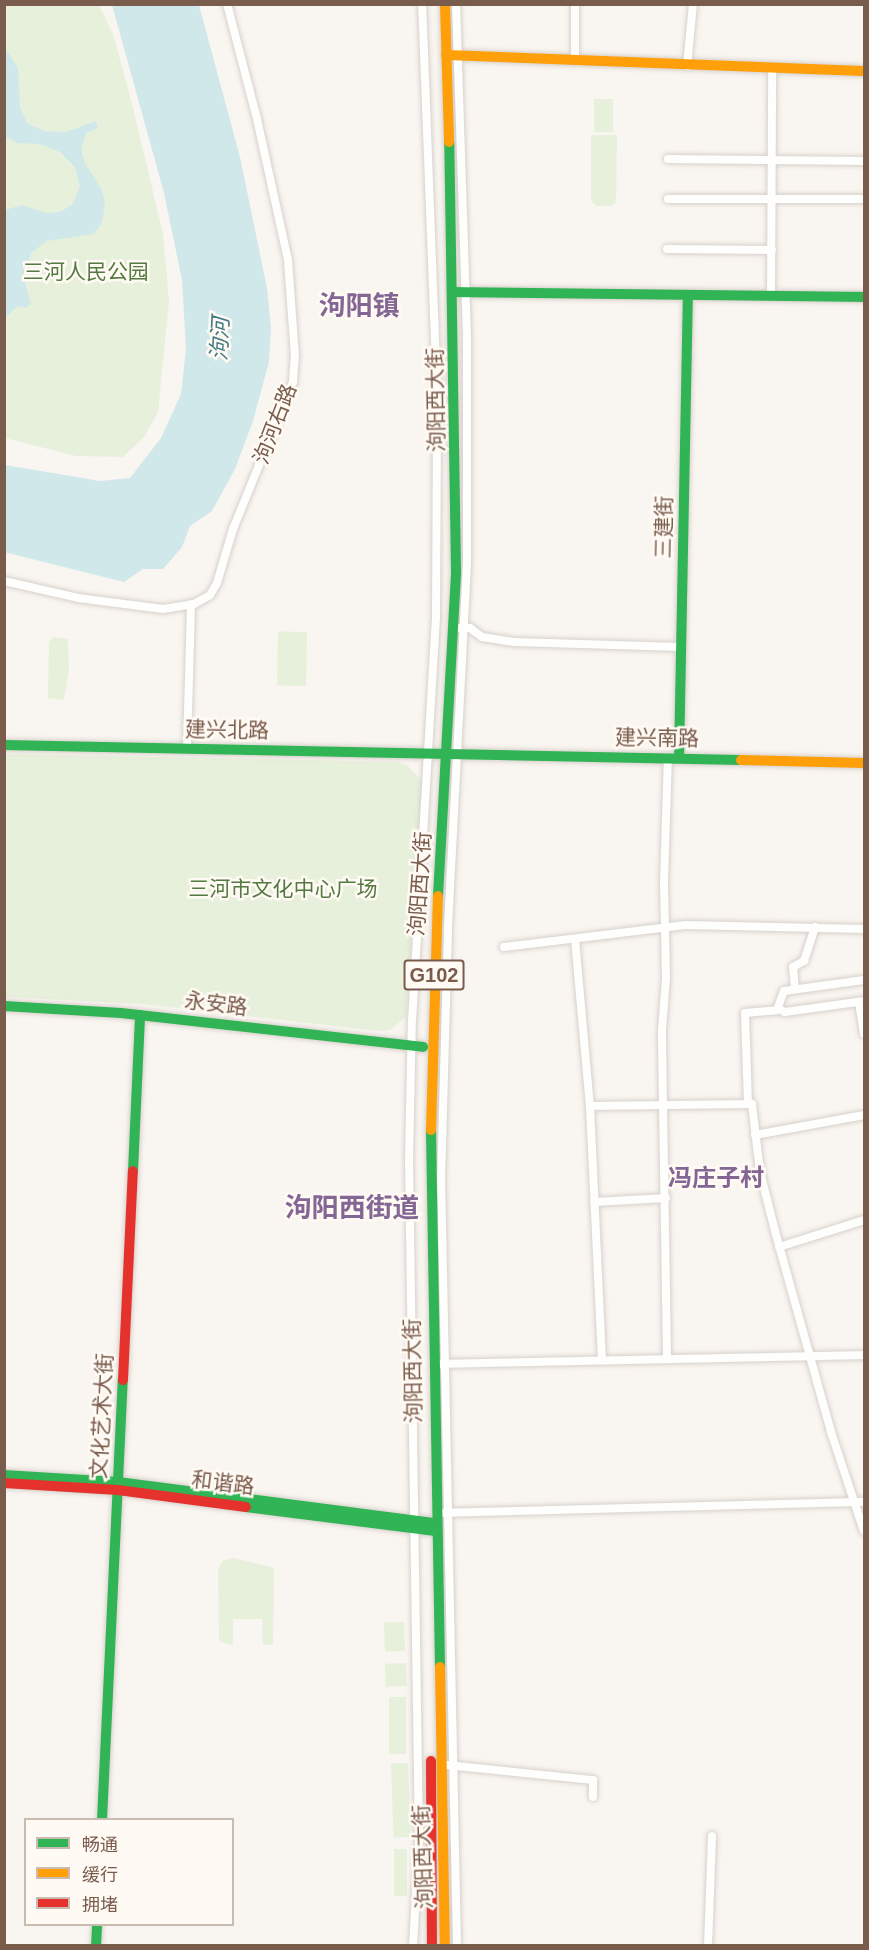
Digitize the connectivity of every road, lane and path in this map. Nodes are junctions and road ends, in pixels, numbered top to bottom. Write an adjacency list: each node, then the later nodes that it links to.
1 (226, 4): 26 (street, 泃河右路)
2 (422, 4): 31 (street)
3 (436, 4): 31 (main road, 泃阳西大街 / G102)
4 (445, 4): 8 (main road, 泃阳西大街 / G102)
5 (456, 4): 8 (street)
6 (575, 4): 9 (street)
7 (693, 4): 10 (street)
8 (452, 55): 9 (main road); 21 (main road, 泃阳西大街 / G102)
9 (574, 60): 10 (main road)
10 (687, 66): 11 (main road)
11 (772, 69): 12 (main road); 13 (street)
12 (864, 71)
13 (772, 158): 14 (street); 15 (street); 17 (street)
14 (668, 159)
15 (864, 161)
16 (668, 199): 17 (street)
17 (772, 199): 18 (street); 20 (street)
18 (864, 200)
19 (667, 249): 20 (street)
20 (772, 250): 23 (street)
21 (460, 292): 22 (main road); 27 (main road, 泃阳西大街 / G102)
22 (688, 296): 23 (main road); 28 (main road, 三建街)
23 (771, 296): 24 (main road)
24 (864, 297)
25 (4, 581): 26 (street, 泃河右路)
26 (191, 604): 30 (street)
27 (460, 628): 28 (street); 31 (main road, 泃阳西大街 / G102)
28 (681, 647): 32 (main road, 三建街)
29 (4, 745): 30 (main road, 建兴北路)
30 (187, 748): 31 (main road, 建兴北路)
31 (443, 754): 32 (main road, 建兴南路); 46 (main road, 泃阳西大街 / G102); 60 (main road, 泃阳西大街 / G102)
32 (674, 758): 33 (main road, 建兴南路); 34 (street)
33 (864, 763)
34 (665, 926): 35 (street); 37 (street); 49 (street)
35 (815, 927): 36 (street); 40 (street)
36 (864, 929)
37 (574, 939): 38 (street); 48 (street)
38 (504, 947)
39 (864, 981): 40 (street)
40 (795, 989): 43 (street)
41 (862, 1001): 43 (street); 45 (street)
42 (4, 1006): 44 (main road, 永安路)
43 (779, 1009): 47 (street)
44 (140, 1015): 46 (main road, 永安路); 63 (main road, 文化艺术大街)
45 (864, 1034)
46 (417, 1046): 65 (main road, 泃阳西大街 / G102)
47 (748, 1104): 49 (street); 51 (street)
48 (590, 1106): 49 (street); 53 (street)
49 (665, 1107): 52 (street)
50 (864, 1115): 51 (street)
51 (755, 1135): 55 (street)
52 (666, 1198): 53 (street); 58 (street)
53 (594, 1202): 59 (street)
54 (864, 1220): 55 (street)
55 (779, 1247): 57 (street)
56 (864, 1355): 57 (street)
57 (810, 1356): 58 (street); 64 (street)
58 (667, 1358): 59 (street)
59 (602, 1360): 60 (street)
60 (438, 1364): 65 (main road, 泃阳西大街 / G102)
61 (4, 1475): 63 (main road, 和谐路)
62 (4, 1483): 63 (main road, 和谐路)
63 (118, 1486): 65 (main road, 和谐路); 69 (main road, 文化艺术大街)
64 (860, 1503): 65 (street); 66 (street)
65 (429, 1523): 67 (main road, 泃阳西大街 / G102); 67 (street); 73 (street); 74 (main road, 泃阳西大街 / G102)
66 (864, 1531)
67 (446, 1765): 68 (street); 75 (main road, 泃阳西大街 / G102); 76 (street)
68 (593, 1797)
69 (102, 1818)
70 (712, 1836): 77 (street)
71 (97, 1926): 72 (main road)
72 (96, 1946)
73 (413, 1946)
74 (432, 1946)
75 (445, 1946)
76 (457, 1946)
77 (708, 1946)

